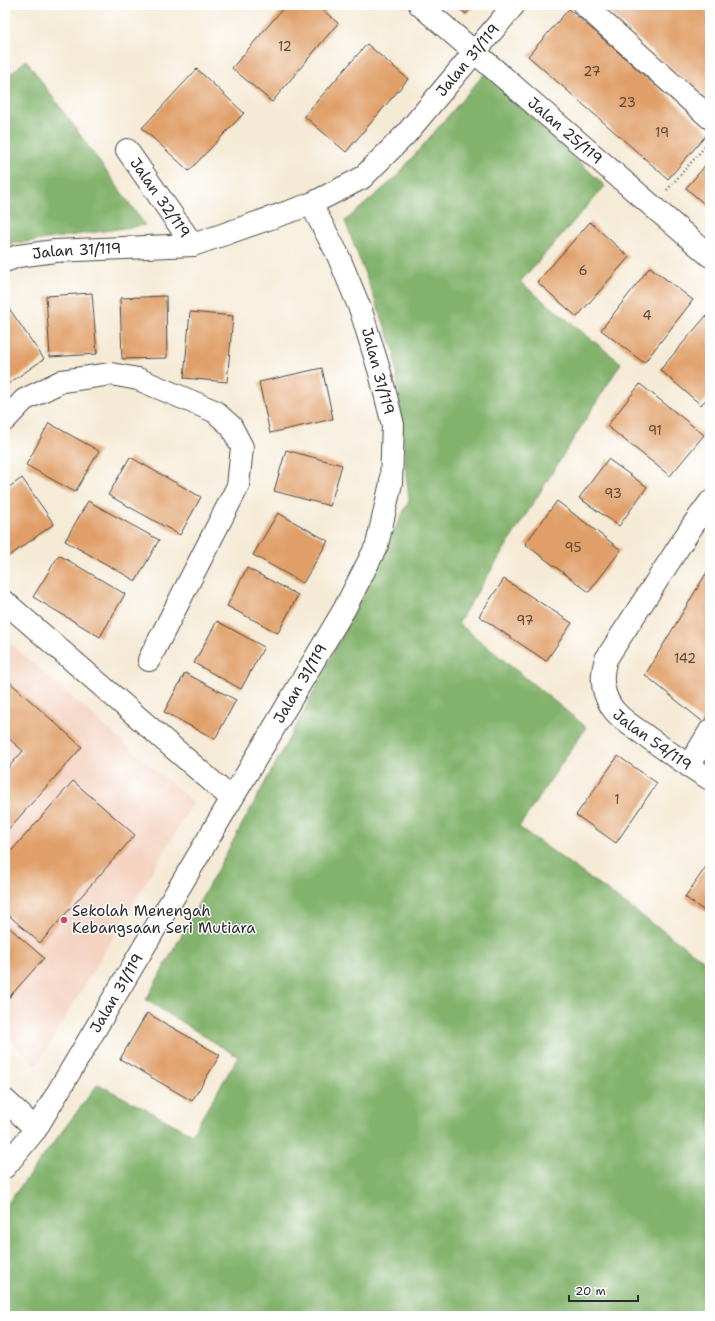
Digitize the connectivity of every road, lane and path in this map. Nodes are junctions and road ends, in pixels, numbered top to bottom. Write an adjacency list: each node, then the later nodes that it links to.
1 (420, 5): 4 (street, Jalan 25/119)
2 (514, 5): 4 (street, Jalan 31/119)
3 (584, 5): 5 (street)
4 (474, 52): 8 (street, Jalan 31/119); 9 (street, Jalan 25/119)
5 (710, 118)
6 (710, 141): 9 (path)
7 (127, 150): 10 (street, Jalan 32/119)
8 (311, 204): 10 (street, Jalan 31/119); 20 (street, Jalan 31/119)
9 (652, 207): 11 (street, Jalan 25/119)
10 (193, 245): 12 (street, Jalan 31/119)
11 (710, 256)
12 (5, 262)
13 (5, 420): 16 (street)
14 (710, 502): 18 (street, Jalan 54/119)
15 (5, 602): 20 (street)
16 (149, 660)
17 (710, 731): 18 (street)
18 (689, 766): 19 (street, Jalan 54/119)
19 (710, 779)
20 (231, 798): 22 (street, Jalan 31/119)
21 (5, 1100): 22 (street)
22 (36, 1129): 23 (street, Jalan 31/119)
23 (5, 1167)

